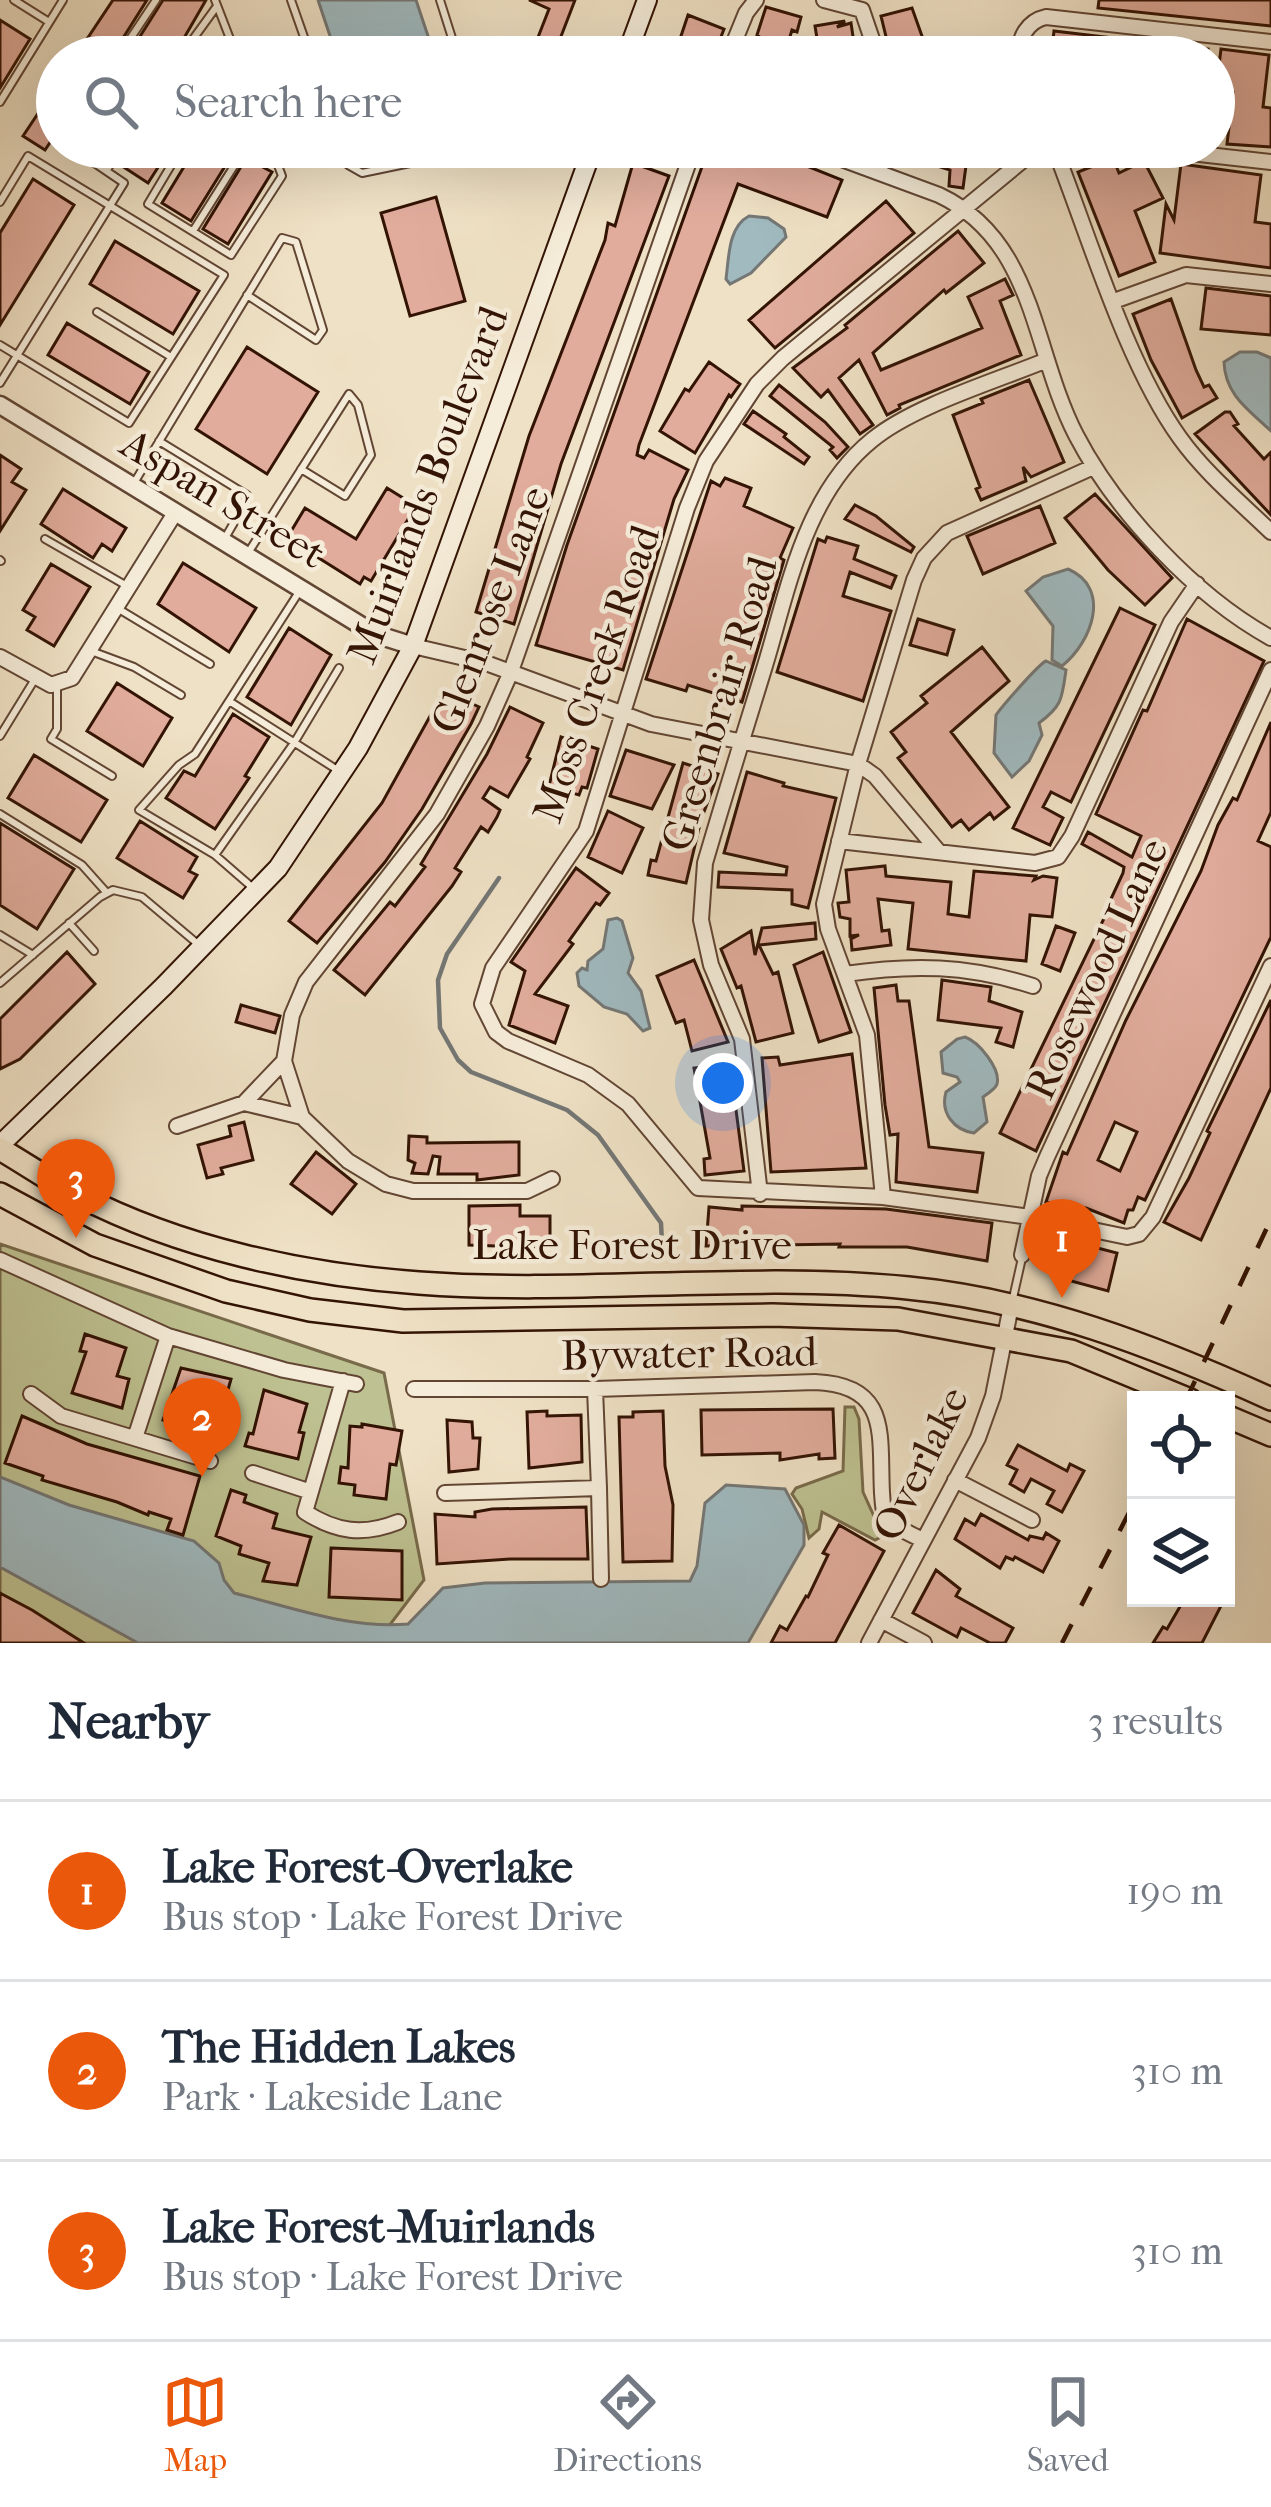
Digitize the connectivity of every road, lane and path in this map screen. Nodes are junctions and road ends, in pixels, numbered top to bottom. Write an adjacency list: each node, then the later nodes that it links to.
1 (14, 0): 10 (lane)
2 (63, 0): 10 (lane)
3 (156, 0): 12 (lane)
4 (291, 0): 15 (lane)
5 (440, 0): 16 (lane)
6 (647, 0): 17 (main road)
7 (756, 0): 18 (street)
8 (824, 0): 19 (street)
9 (216, 3): 13 (lane); 14 (lane)
10 (49, 22): 11 (lane)
11 (40, 36)
12 (132, 36)
13 (194, 36)
14 (229, 36)
15 (304, 36)
16 (451, 36)
17 (634, 36)
18 (737, 36)
19 (871, 36)
20 (1024, 36): 21 (street)
21 (1217, 36)
22 (1235, 38): 23 (street)
23 (1271, 42)
24 (36, 43): 25 (lane)
25 (0, 102)
26 (1235, 158): 28 (street)
27 (36, 161): 44 (lane)
28 (1271, 162)
29 (48, 168): 45 (lane)
30 (104, 168): 42 (lane)
31 (169, 168): 47 (lane)
32 (233, 168): 47 (lane)
33 (279, 168): 47 (lane)
34 (353, 168): 35 (lane)
35 (386, 168)
36 (585, 168): 72 (main road, Muirlands Boulevard)
37 (687, 168): 78 (street, Glenrose Lane)
38 (866, 168): 43 (street)
39 (879, 168): 43 (street)
40 (1015, 168): 46 (street, Moss Creek Road)
41 (1062, 168): 50 (street)
42 (107, 170): 45 (lane)
43 (877, 172): 46 (street)
44 (0, 202)
45 (109, 205): 53 (lane); 54 (lane)
46 (965, 209): 55 (street); 83 (street, Moss Creek Road)
47 (194, 231)
48 (1271, 284): 50 (street)
49 (247, 296): 49 (lane); 58 (lane)
50 (1114, 301): 63 (street)
51 (97, 312): 54 (lane)
52 (0, 345): 53 (lane)
53 (17, 355): 54 (lane); 56 (lane)
54 (172, 358)
55 (1047, 360): 59 (street); 85 (street, Greenbrair Road)
56 (0, 383)
57 (0, 405): 61 (street, Aspan Street)
58 (160, 440): 61 (lane); 65 (lane)
59 (1093, 466): 67 (street); 87 (street)
60 (301, 469): 60 (lane); 66 (lane)
61 (132, 487): 62 (street, Aspan Street)
62 (175, 513): 65 (street, Aspan Street); 68 (street)
63 (1271, 532)
64 (44, 539): 68 (lane)
65 (223, 542): 66 (street, Aspan Street)
66 (246, 556): 69 (street, Aspan Street)
67 (1198, 584): 71 (street); 92 (street)
68 (130, 587): 70 (street)
69 (301, 589): 72 (street, Aspan Street); 82 (lane)
70 (117, 608): 73 (street); 75 (lane)
71 (1271, 638)
72 (413, 646): 78 (street); 88 (main road, Muirlands Boulevard)
73 (91, 651): 80 (street); 81 (lane)
74 (0, 657): 79 (street)
75 (210, 664)
76 (339, 668): 86 (lane)
77 (1271, 670): 114 (street, Rosewood Lane)
78 (510, 674): 83 (street); 105 (street, Glenrose Lane)
79 (35, 679): 80 (street); 84 (lane)
80 (60, 683): 89 (lane)
81 (182, 695)
82 (229, 701): 86 (lane); 93 (lane)
83 (622, 714): 85 (street); 112 (street, Moss Creek Road)
84 (0, 736)
85 (742, 742): 87 (street); 112 (street, Greenbrair Road)
86 (294, 743): 88 (lane); 93 (lane)
87 (858, 764): 91 (street); 92 (street)
88 (342, 773): 94 (main road, Muirlands Boulevard)
89 (112, 776)
90 (0, 814): 95 (lane)
91 (839, 841): 92 (street); 102 (street)
92 (939, 852)
93 (215, 855): 94 (lane)
94 (257, 891): 98 (main road, Muirlands Boulevard)
95 (107, 893): 96 (lane); 98 (lane)
96 (69, 923): 99 (lane); 100 (lane)
97 (0, 935): 100 (lane)
98 (201, 947): 109 (main road, Muirlands Boulevard)
99 (94, 951)
100 (33, 955): 103 (lane)
101 (1271, 966): 114 (street, Moss Creek Road)
102 (845, 974): 104 (street); 113 (street)
103 (0, 983)
104 (1033, 986)
105 (284, 1061): 106 (street); 107 (street)
106 (244, 1103): 107 (street); 108 (street)
107 (302, 1117): 110 (street)
108 (177, 1126)
109 (0, 1147): 117 (main road, Lake Forest Drive)
110 (552, 1179)
111 (0, 1194): 119 (main road, Lake Forest Drive)
112 (760, 1194): 113 (street, Moss Creek Road)
113 (883, 1197): 114 (street, Moss Creek Road)
114 (1030, 1217): 115 (street, Rosewood Lane)
115 (1022, 1255): 117 (lane, Rosewood Lane)
116 (0, 1260): 118 (street)
117 (1012, 1306): 119 (street, Overlake); 124 (main road, Lake Forest Drive)
118 (168, 1336): 127 (street); 132 (street)
119 (1005, 1336): 122 (main road, Lake Forest Drive); 130 (street, Overlake)
120 (414, 1389): 121 (street, Bywater Road)
121 (595, 1389): 131 (street); 136 (street, Bywater Road)
122 (1168, 1391)
123 (31, 1394): 127 (street)
124 (1271, 1399)
125 (1235, 1420): 126 (main road)
126 (1271, 1435)
127 (135, 1438): 128 (street)
128 (210, 1460)
129 (253, 1473): 132 (street)
130 (955, 1480): 134 (street); 136 (street, Overlake)
131 (599, 1488): 133 (street); 137 (street)
132 (308, 1491): 135 (street)
133 (445, 1492)
134 (1032, 1520)
135 (398, 1522)
136 (922, 1540): 138 (street, Overlake)
137 (602, 1579)
138 (881, 1620): 139 (street, Overlake); 140 (street)
139 (868, 1643)
140 (924, 1643)

